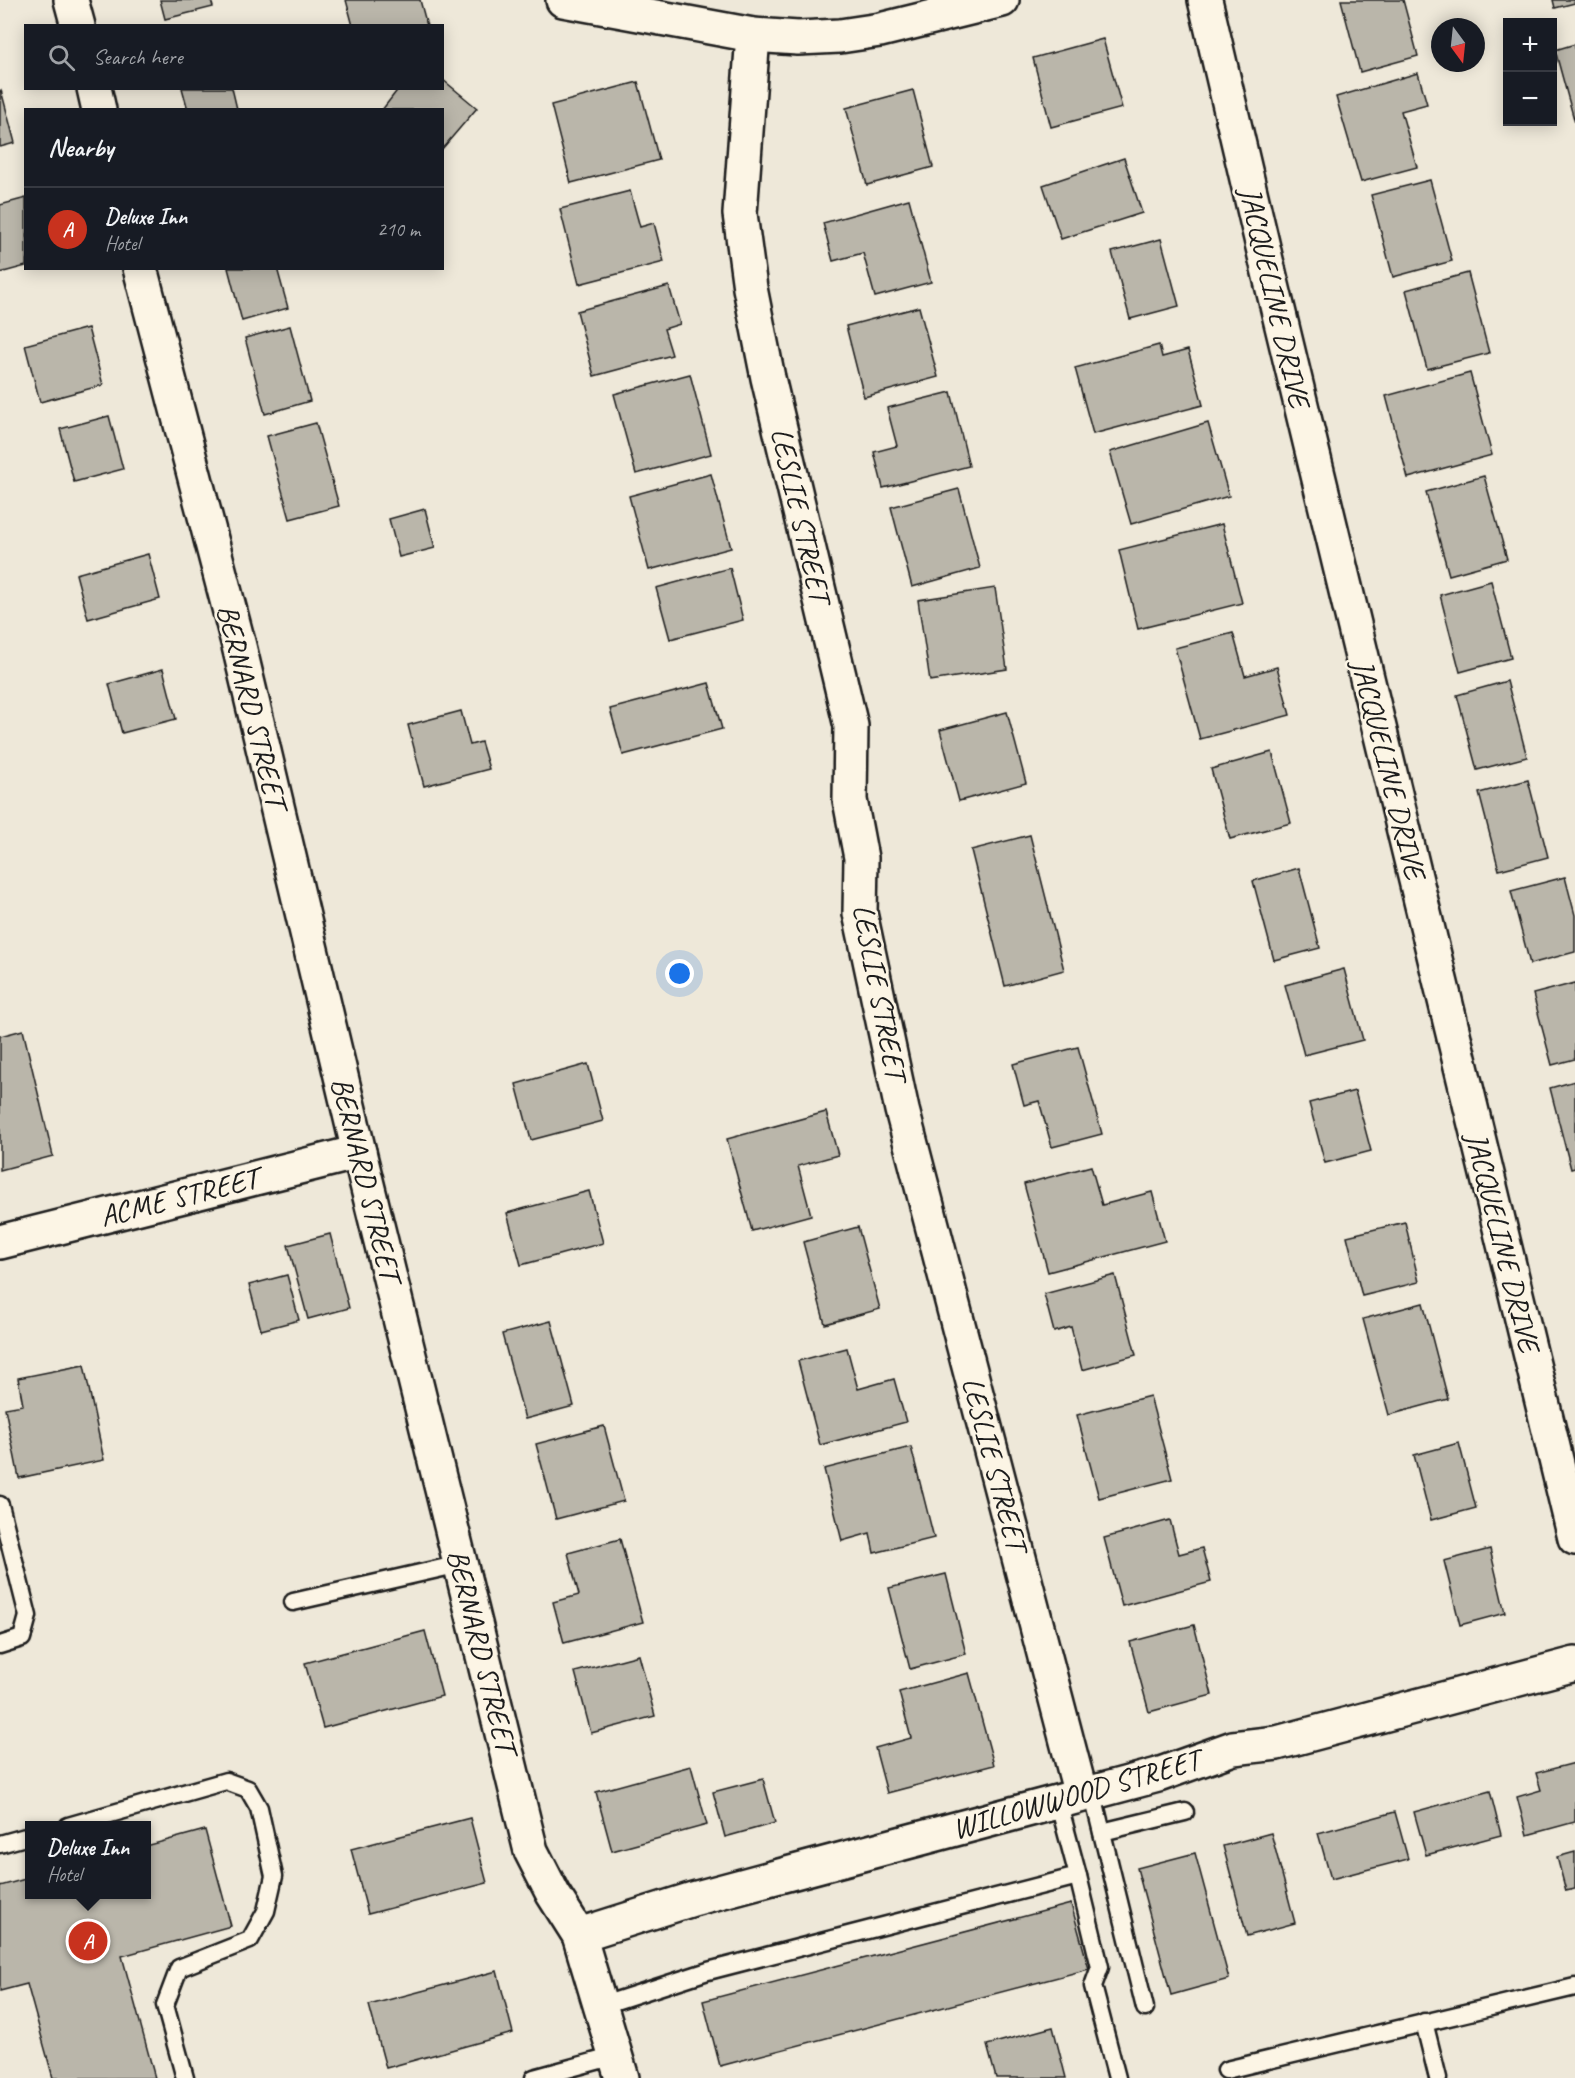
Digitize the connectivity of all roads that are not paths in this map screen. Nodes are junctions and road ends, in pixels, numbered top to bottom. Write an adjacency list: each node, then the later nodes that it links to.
1 (71, 0): 5 (street)
2 (562, 0): 6 (street)
3 (1002, 0): 6 (street)
4 (1205, 0): 13 (street, JACQUELINE DRIVE)
5 (77, 24)
6 (753, 35): 18 (street, LESLIE STREET)
7 (94, 90): 8 (street)
8 (99, 108)
9 (141, 270): 10 (street, BERNARD STREET)
10 (359, 1152): 11 (street, ACME STREET); 14 (street, BERNARD STREET)
11 (0, 1242)
12 (0, 1505): 16 (lane)
13 (1575, 1538)
14 (460, 1564): 15 (lane); 25 (street, BERNARD STREET)
15 (293, 1602)
16 (0, 1645)
17 (1575, 1664): 18 (street, WILLOWWOOD STREET)
18 (1077, 1796): 21 (lane); 24 (lane); 25 (street, WILLOWWOOD STREET)
19 (1185, 1812): 21 (lane)
20 (86, 1821): 32 (lane)
21 (1102, 1832): 28 (lane)
22 (25, 1837): 23 (lane)
23 (0, 1844)
24 (1078, 1876): 27 (lane); 34 (lane)
25 (579, 1935): 27 (street, BERNARD STREET)
26 (1575, 1987): 29 (lane)
27 (600, 2006): 30 (street, BERNARD STREET)
28 (1145, 2008)
29 (1424, 2022): 31 (lane); 35 (lane)
30 (618, 2067): 33 (lane)
31 (1226, 2070)
32 (185, 2078)
33 (534, 2078)
34 (1117, 2078)
35 (1438, 2078)

